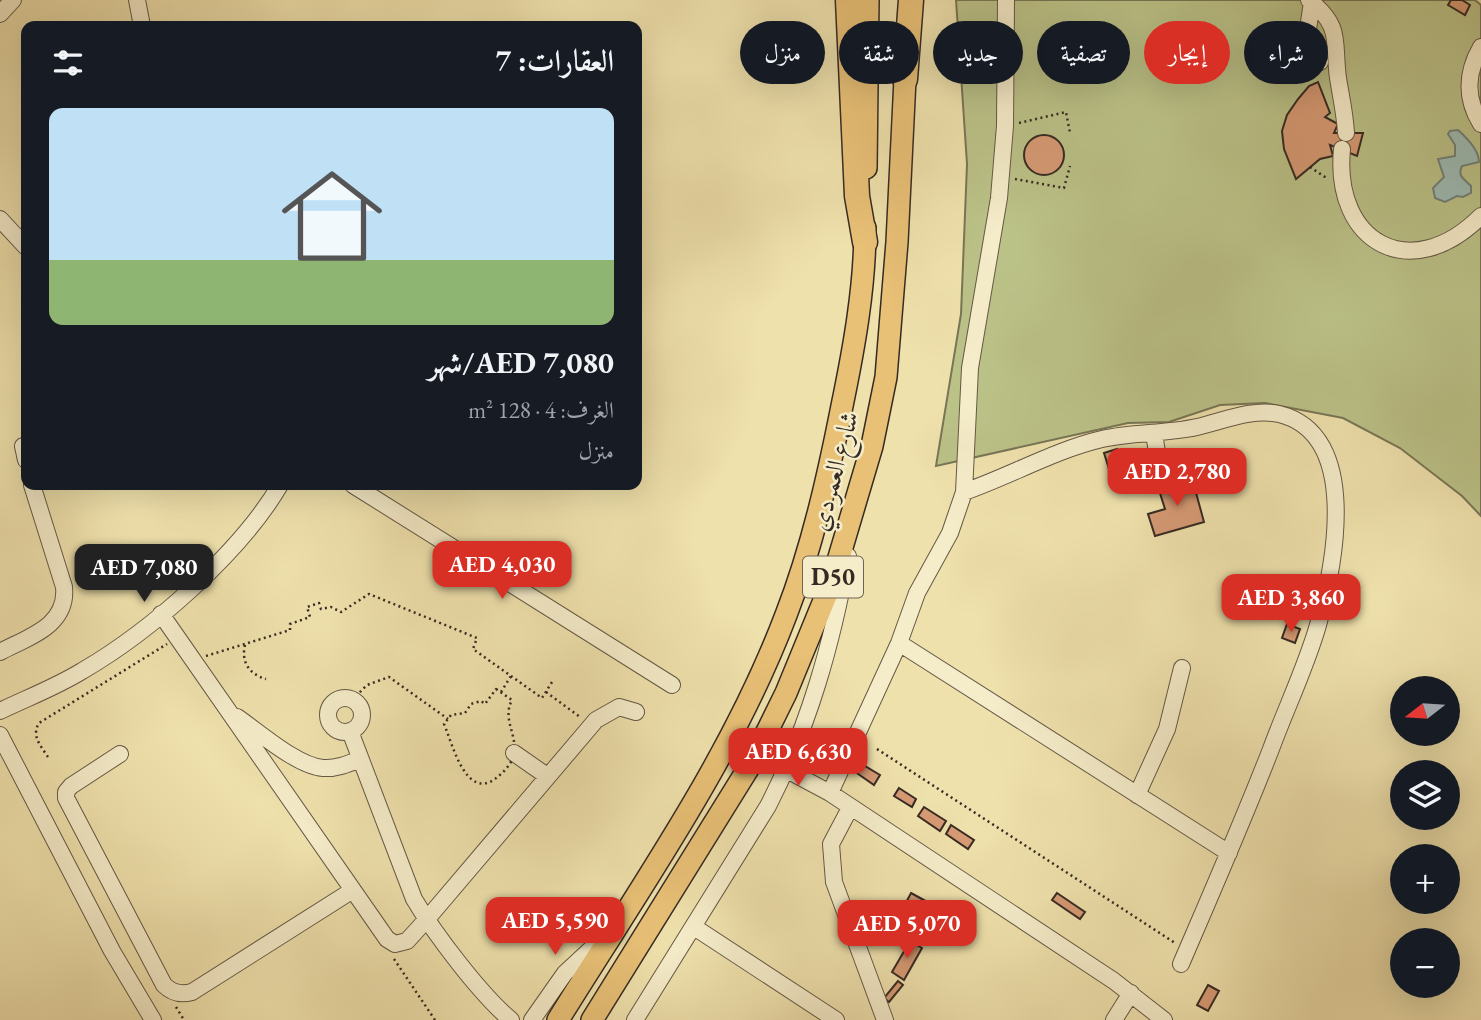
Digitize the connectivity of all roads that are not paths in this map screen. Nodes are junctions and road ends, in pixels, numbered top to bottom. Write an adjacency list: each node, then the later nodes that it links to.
1 (13, 0): 9 (street)
2 (137, 0): 10 (street)
3 (848, 0): 22 (highway)
4 (868, 0): 22 (main road, شارع العمردي / D50)
5 (898, 0): 11 (main road, شارع العمردي / D50)
6 (911, 0): 12 (highway)
7 (1006, 0): 28 (street)
8 (1311, 1): 13 (street); 17 (street)
9 (0, 14)
10 (141, 21)
11 (900, 21)
12 (909, 21)
13 (1309, 21)
14 (1481, 47): 16 (street)
15 (905, 84): 29 (main road, شارع العمردي / D50)
16 (1481, 124)
17 (1346, 133)
18 (1342, 149): 19 (street)
19 (1481, 216)
20 (0, 219): 21 (street)
21 (21, 242)
22 (865, 242): 52 (main road, شارع العمردي / D50)
23 (1154, 434): 24 (street); 28 (street); 48 (street)
24 (1162, 482)
25 (34, 490): 32 (street)
26 (277, 490): 30 (street)
27 (361, 490): 34 (street)
28 (964, 492): 31 (street)
29 (852, 514): 43 (street); 59 (main road, شارع العمردي / D50)
30 (161, 614): 35 (street); 36 (street)
31 (899, 643): 45 (street); 46 (street)
32 (0, 652)
33 (1182, 668): 46 (street)
34 (672, 685)
35 (0, 711)
36 (229, 712): 42 (street); 49 (street)
37 (636, 712): 44 (street)
38 (350, 731): 38 (street); 42 (street)
39 (0, 735): 55 (street)
40 (514, 753): 44 (street)
41 (120, 754): 49 (street)
42 (360, 760): 50 (street)
43 (787, 770): 45 (street); 51 (street)
44 (547, 776): 50 (street)
45 (830, 793): 47 (street)
46 (1137, 795): 48 (street)
47 (850, 808): 54 (street); 62 (street)
48 (1228, 853): 53 (street)
49 (353, 890): 50 (street)
50 (427, 919): 56 (street)
51 (694, 927): 60 (street); 61 (street)
52 (615, 929): 57 (street); 58 (main road, شارع العمردي / D50)
53 (1184, 957)
54 (1131, 993): 63 (street); 64 (street)
55 (153, 1020)
56 (511, 1020)
57 (532, 1020)
58 (558, 1020)
59 (592, 1020)
60 (635, 1020)
61 (836, 1020)
62 (885, 1020)
63 (1114, 1020)
64 (1164, 1020)

